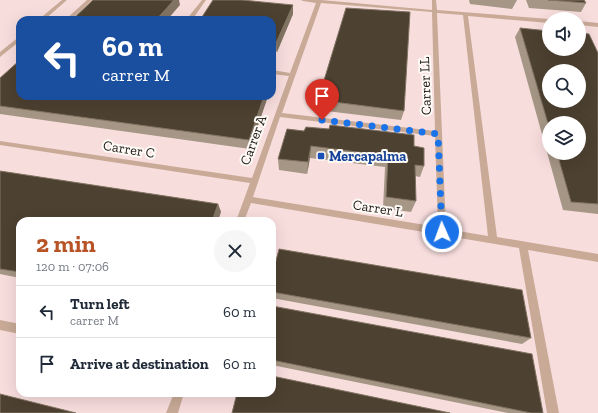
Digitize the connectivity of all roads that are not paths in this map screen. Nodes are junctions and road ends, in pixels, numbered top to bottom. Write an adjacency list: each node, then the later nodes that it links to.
1 (65, 0): 9 (lane)
2 (90, 0): 10 (lane)
3 (204, 0): 11 (lane)
4 (303, 0): 6 (lane)
5 (434, 0): 7 (lane, Carrer LL)
6 (318, 2): 7 (lane); 18 (lane, Carrer A)
7 (435, 11): 8 (lane); 20 (lane, Carrer LL)
8 (465, 13): 12 (lane); 26 (lane)
9 (46, 16)
10 (72, 16)
11 (192, 16)
12 (542, 20)
13 (586, 24): 14 (lane)
14 (598, 25)
15 (16, 41): 16 (lane)
16 (0, 55)
17 (276, 73): 18 (lane)
18 (292, 75): 19 (lane, Carrer A)
19 (278, 115): 20 (lane); 22 (lane, Carrer A)
20 (438, 134): 25 (lane, Carrer LL)
21 (0, 143): 22 (lane, Carrer C)
22 (254, 181): 23 (lane, Carrer A)
23 (248, 200): 24 (lane, Carrer A); 25 (lane, Carrer L)
24 (242, 217)
25 (442, 232): 26 (lane, Carrer L)
26 (493, 239): 27 (lane, Carrer L)
27 (523, 245): 28 (lane, Carrer L); 33 (lane)
28 (598, 258)
29 (0, 325): 30 (lane)
30 (16, 328)
31 (178, 397): 32 (lane)
32 (172, 413)
33 (552, 413)

